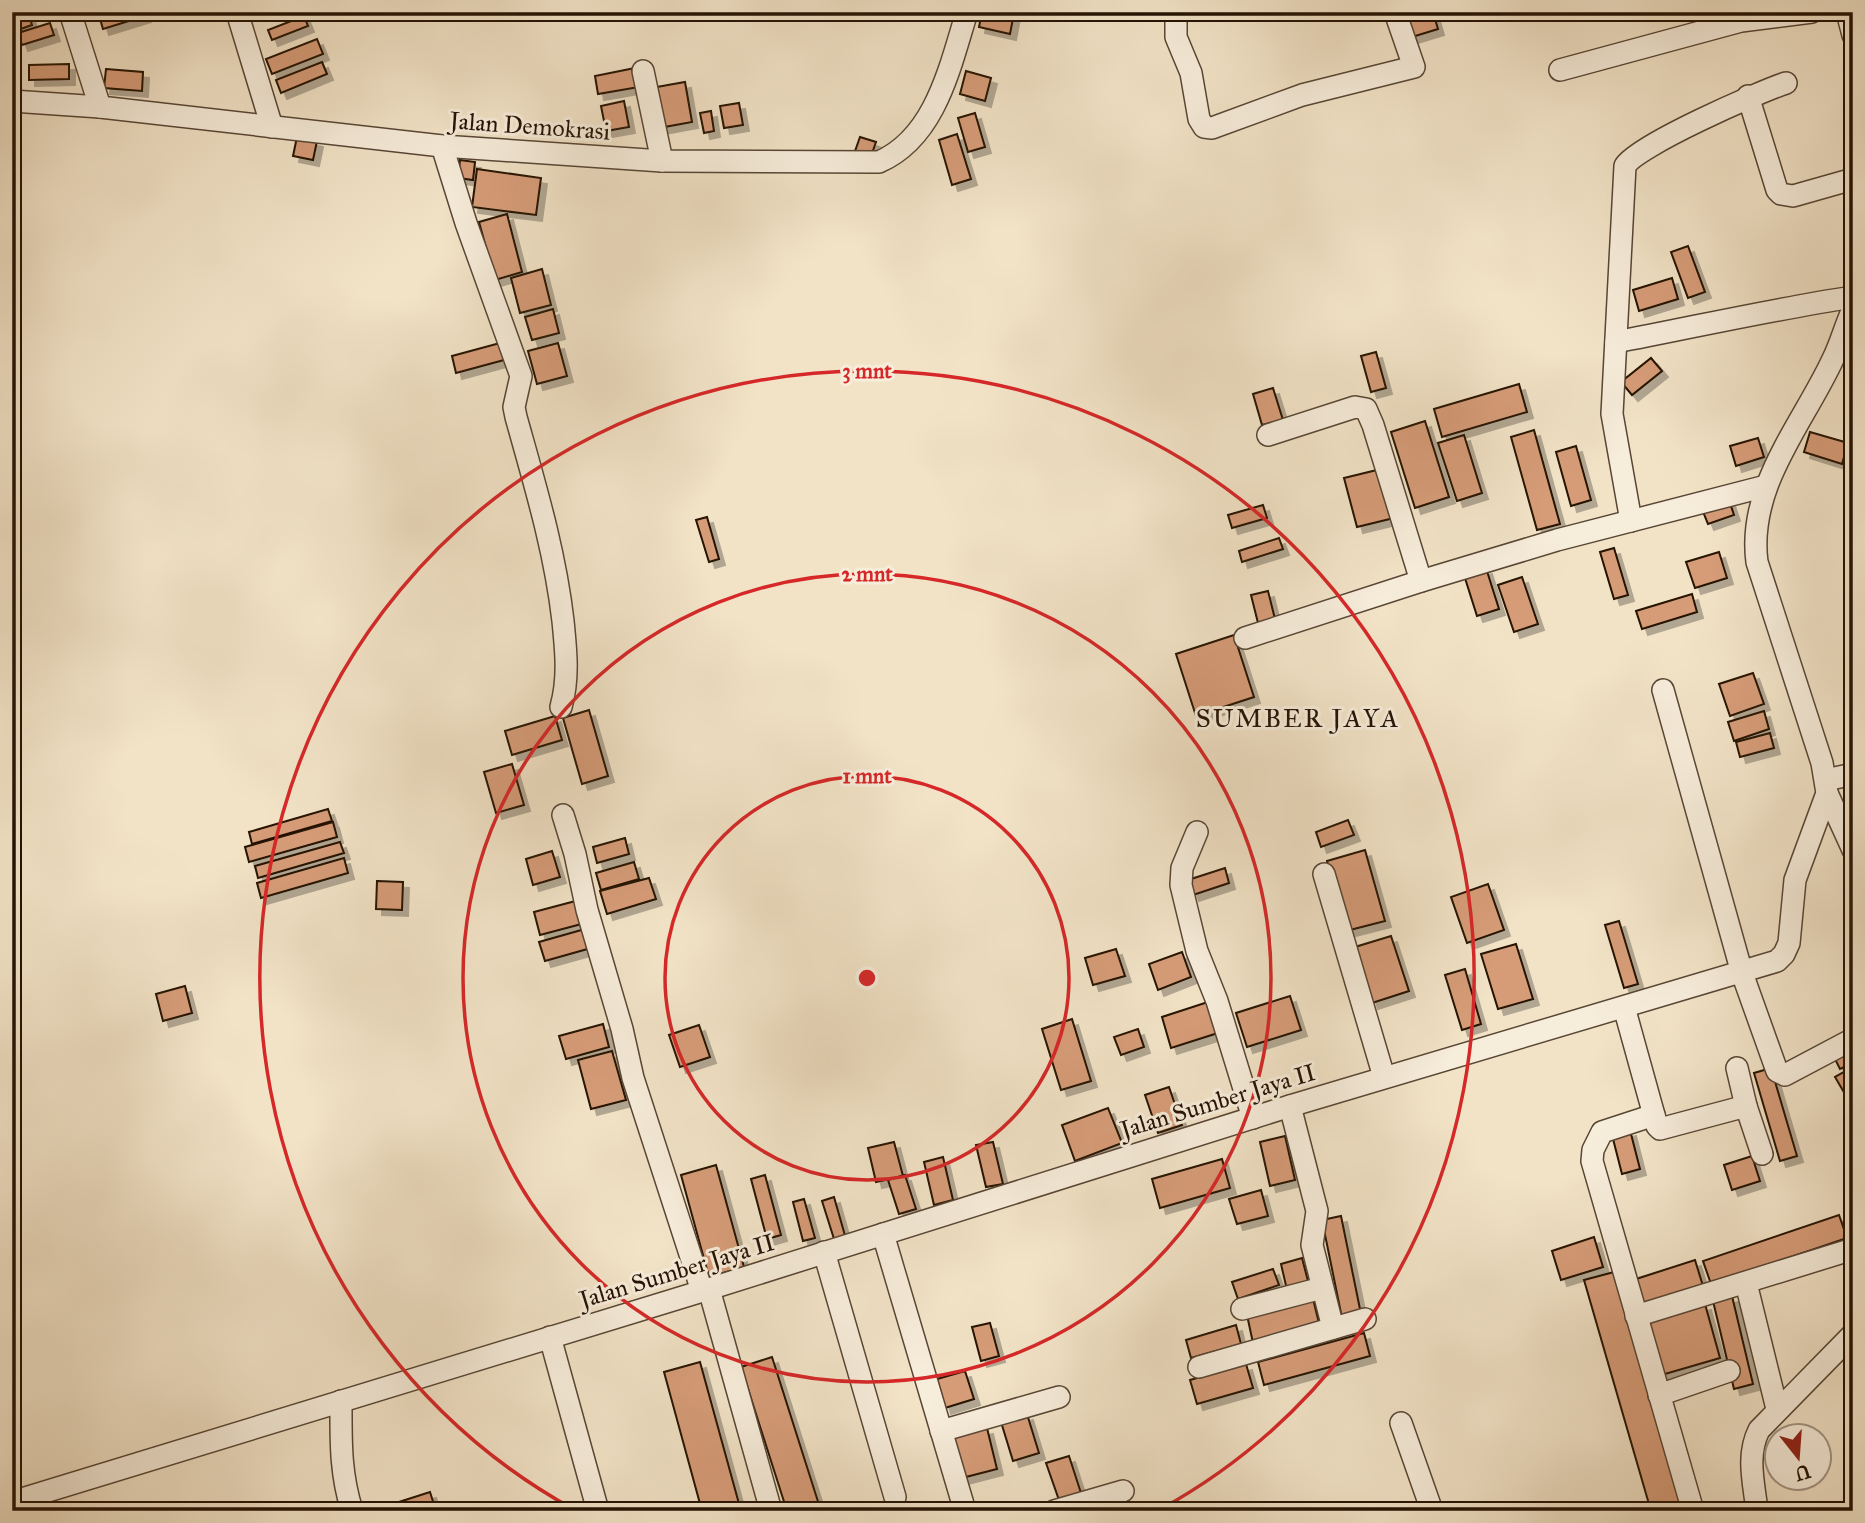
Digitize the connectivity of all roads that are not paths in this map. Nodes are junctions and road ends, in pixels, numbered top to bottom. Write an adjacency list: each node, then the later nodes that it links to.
1 (69, 12): 14 (street)
2 (237, 12): 15 (street)
3 (967, 12): 17 (street, Jalan Demokrasi)
4 (1176, 12): 5 (street)
5 (1395, 12)
6 (1812, 12): 9 (street)
7 (1847, 12): 8 (street)
8 (1853, 35)
9 (1560, 70)
10 (643, 71): 17 (street)
11 (1786, 83): 12 (street)
12 (1748, 96): 18 (street); 21 (street)
13 (12, 101): 14 (street, Jalan Demokrasi)
14 (100, 107): 15 (street, Jalan Demokrasi)
15 (272, 127): 16 (street, Jalan Demokrasi)
16 (442, 146): 17 (street, Jalan Demokrasi); 29 (street)
17 (662, 160)
18 (1853, 179)
19 (1853, 297): 21 (street)
20 (1853, 309): 22 (street)
21 (1616, 342): 25 (street)
22 (1843, 361): 24 (street)
23 (1268, 435): 26 (street)
24 (1766, 486): 25 (street); 31 (street)
25 (1631, 521): 26 (street)
26 (1421, 581): 27 (street)
27 (1245, 638)
28 (1663, 690): 36 (street)
29 (561, 707)
30 (1853, 774): 31 (street)
31 (1826, 787): 34 (street); 36 (street, Jalan Sumber Jaya II)
32 (563, 815): 51 (street)
33 (1197, 832): 44 (street)
34 (1853, 850)
35 (1324, 874): 40 (street)
36 (1742, 973): 37 (street, Jalan Sumber Jaya II); 38 (street)
37 (1623, 1007): 40 (street, Jalan Sumber Jaya II); 43 (street)
38 (1853, 1039)
39 (1737, 1068): 41 (street)
40 (1384, 1077): 42 (street, Jalan Sumber Jaya II)
41 (1746, 1105): 43 (street); 45 (street)
42 (1290, 1106): 44 (street, Jalan Sumber Jaya II); 50 (street)
43 (1654, 1115): 53 (street)
44 (1253, 1118): 46 (street, Jalan Sumber Jaya II)
45 (1762, 1154)
46 (883, 1234): 48 (street, Jalan Sumber Jaya II); 65 (street)
47 (1853, 1249): 49 (street)
48 (824, 1252): 51 (street, Jalan Sumber Jaya II); 67 (street)
49 (1746, 1283): 53 (street); 63 (street)
50 (1322, 1288): 52 (street); 55 (street)
51 (706, 1290): 57 (street, Jalan Sumber Jaya II); 72 (street)
52 (1242, 1309)
53 (1636, 1316): 60 (street)
54 (1365, 1319): 55 (street)
55 (1333, 1328): 58 (street)
56 (1853, 1334): 63 (street)
57 (550, 1337): 62 (street, Jalan Sumber Jaya II); 71 (street)
58 (1199, 1367)
59 (1729, 1371): 60 (street)
60 (1659, 1395): 76 (street)
61 (1059, 1397): 65 (street)
62 (341, 1401): 69 (street, Jalan Sumber Jaya II); 70 (street)
63 (1777, 1409): 77 (street)
64 (1401, 1423): 75 (street)
65 (941, 1431): 73 (street)
66 (1123, 1491): 74 (street)
67 (895, 1497)
68 (12, 1502): 69 (street, Jalan Sumber Jaya II)
69 (36, 1503)
70 (352, 1511)
71 (598, 1511)
72 (771, 1511)
73 (965, 1511)
74 (1054, 1511)
75 (1432, 1511)
76 (1693, 1511)
77 (1757, 1511)

